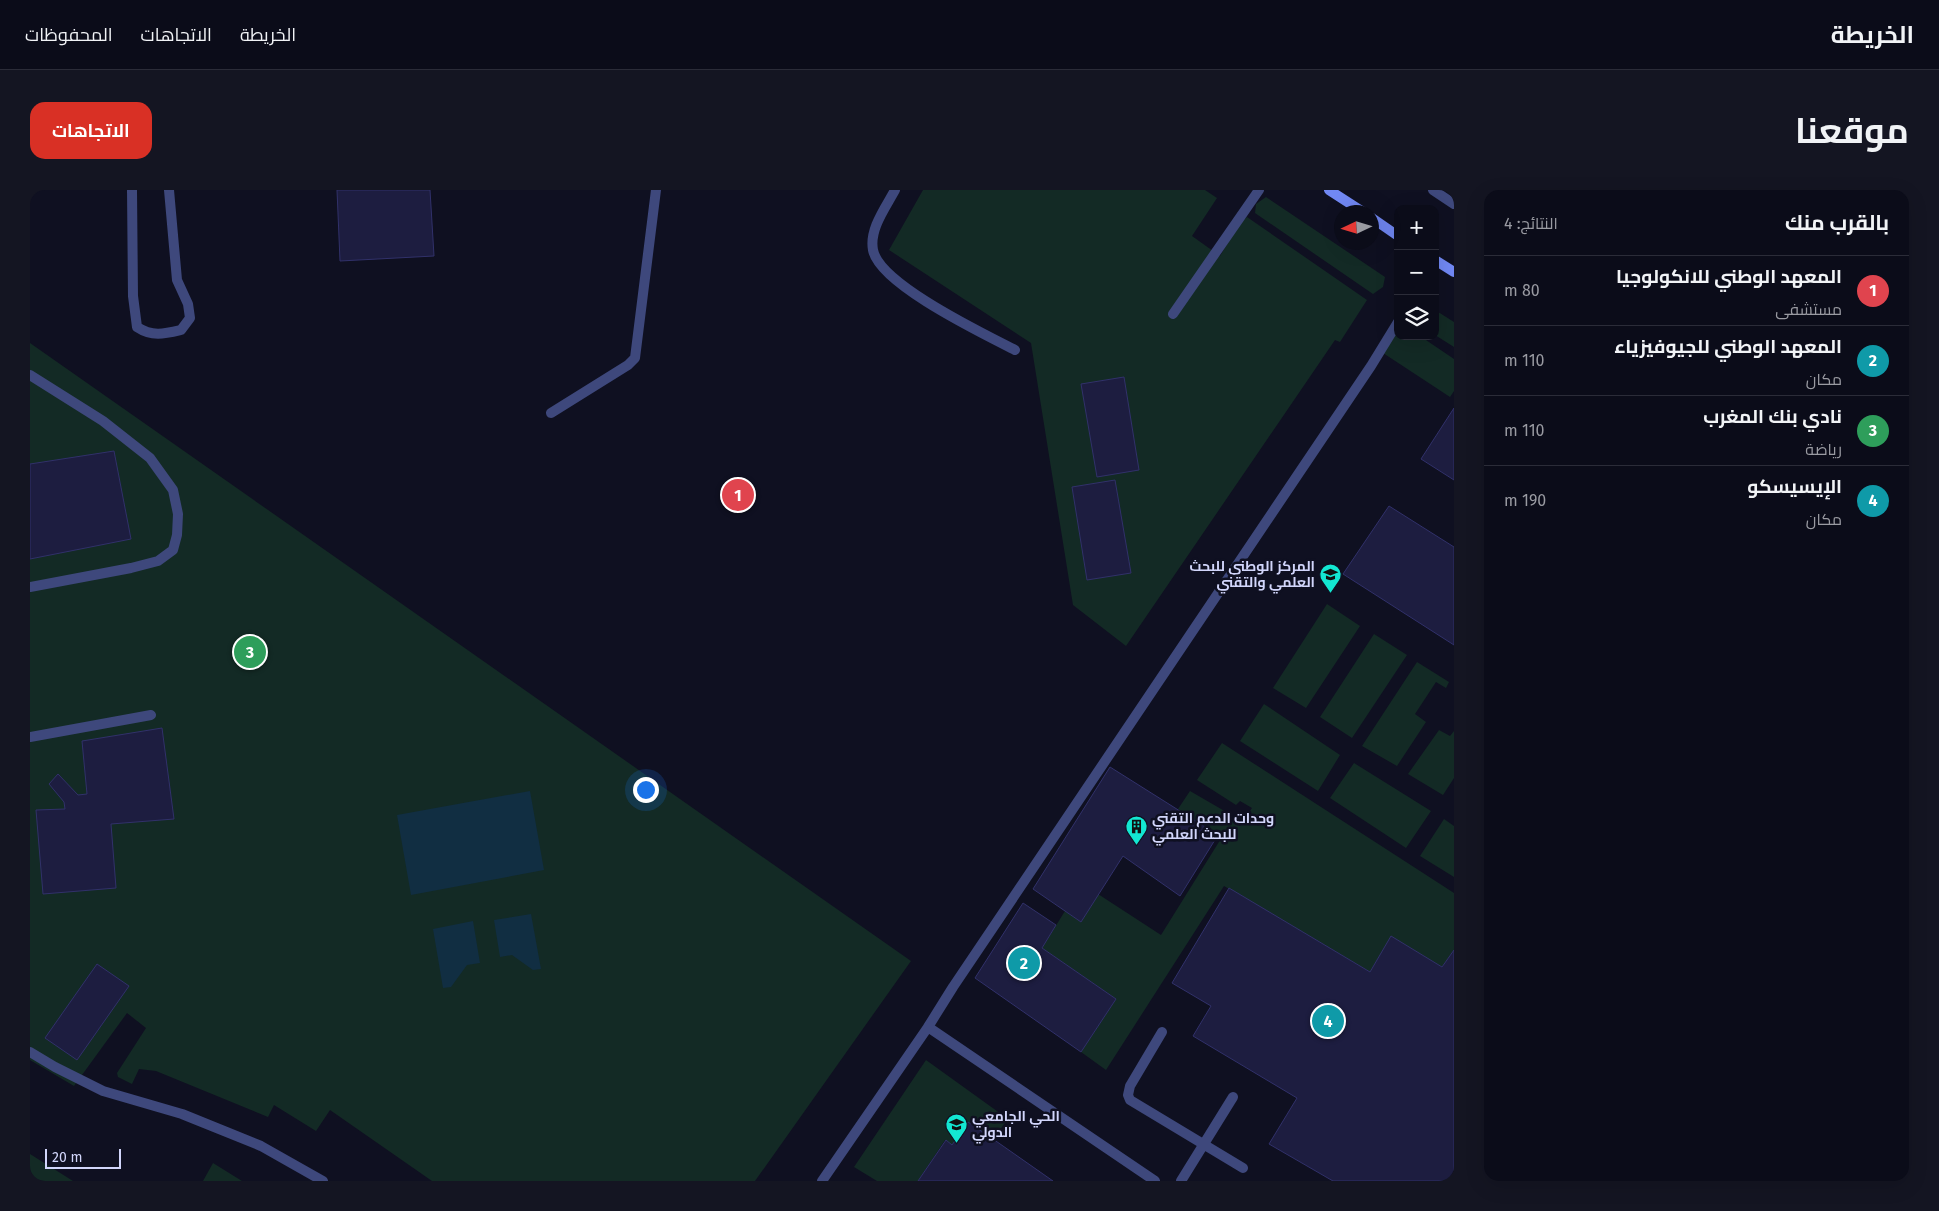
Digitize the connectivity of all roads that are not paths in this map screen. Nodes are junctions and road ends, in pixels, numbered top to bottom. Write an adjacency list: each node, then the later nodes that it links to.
1 (132, 190): 2 (lane)
2 (169, 190)
3 (656, 190): 18 (lane)
4 (895, 190): 16 (lane)
5 (1259, 190): 14 (lane)
6 (1329, 190): 9 (street)
7 (1433, 190): 8 (lane)
8 (1454, 204)
9 (1352, 205)
10 (1379, 223): 11 (street)
11 (1394, 233)
12 (1439, 263): 13 (street)
13 (1454, 272)
14 (1173, 314)
15 (1394, 329): 22 (lane)
16 (1014, 350)
17 (30, 375): 19 (lane)
18 (551, 413)
19 (30, 587)
20 (152, 715): 21 (lane)
21 (30, 738)
22 (928, 1027): 29 (lane); 30 (lane)
23 (1162, 1032): 26 (lane)
24 (30, 1052): 28 (lane)
25 (1233, 1097): 26 (lane)
26 (1203, 1143): 27 (lane); 31 (lane)
27 (1243, 1168)
28 (323, 1181)
29 (822, 1181)
30 (1154, 1181)
31 (1181, 1181)

